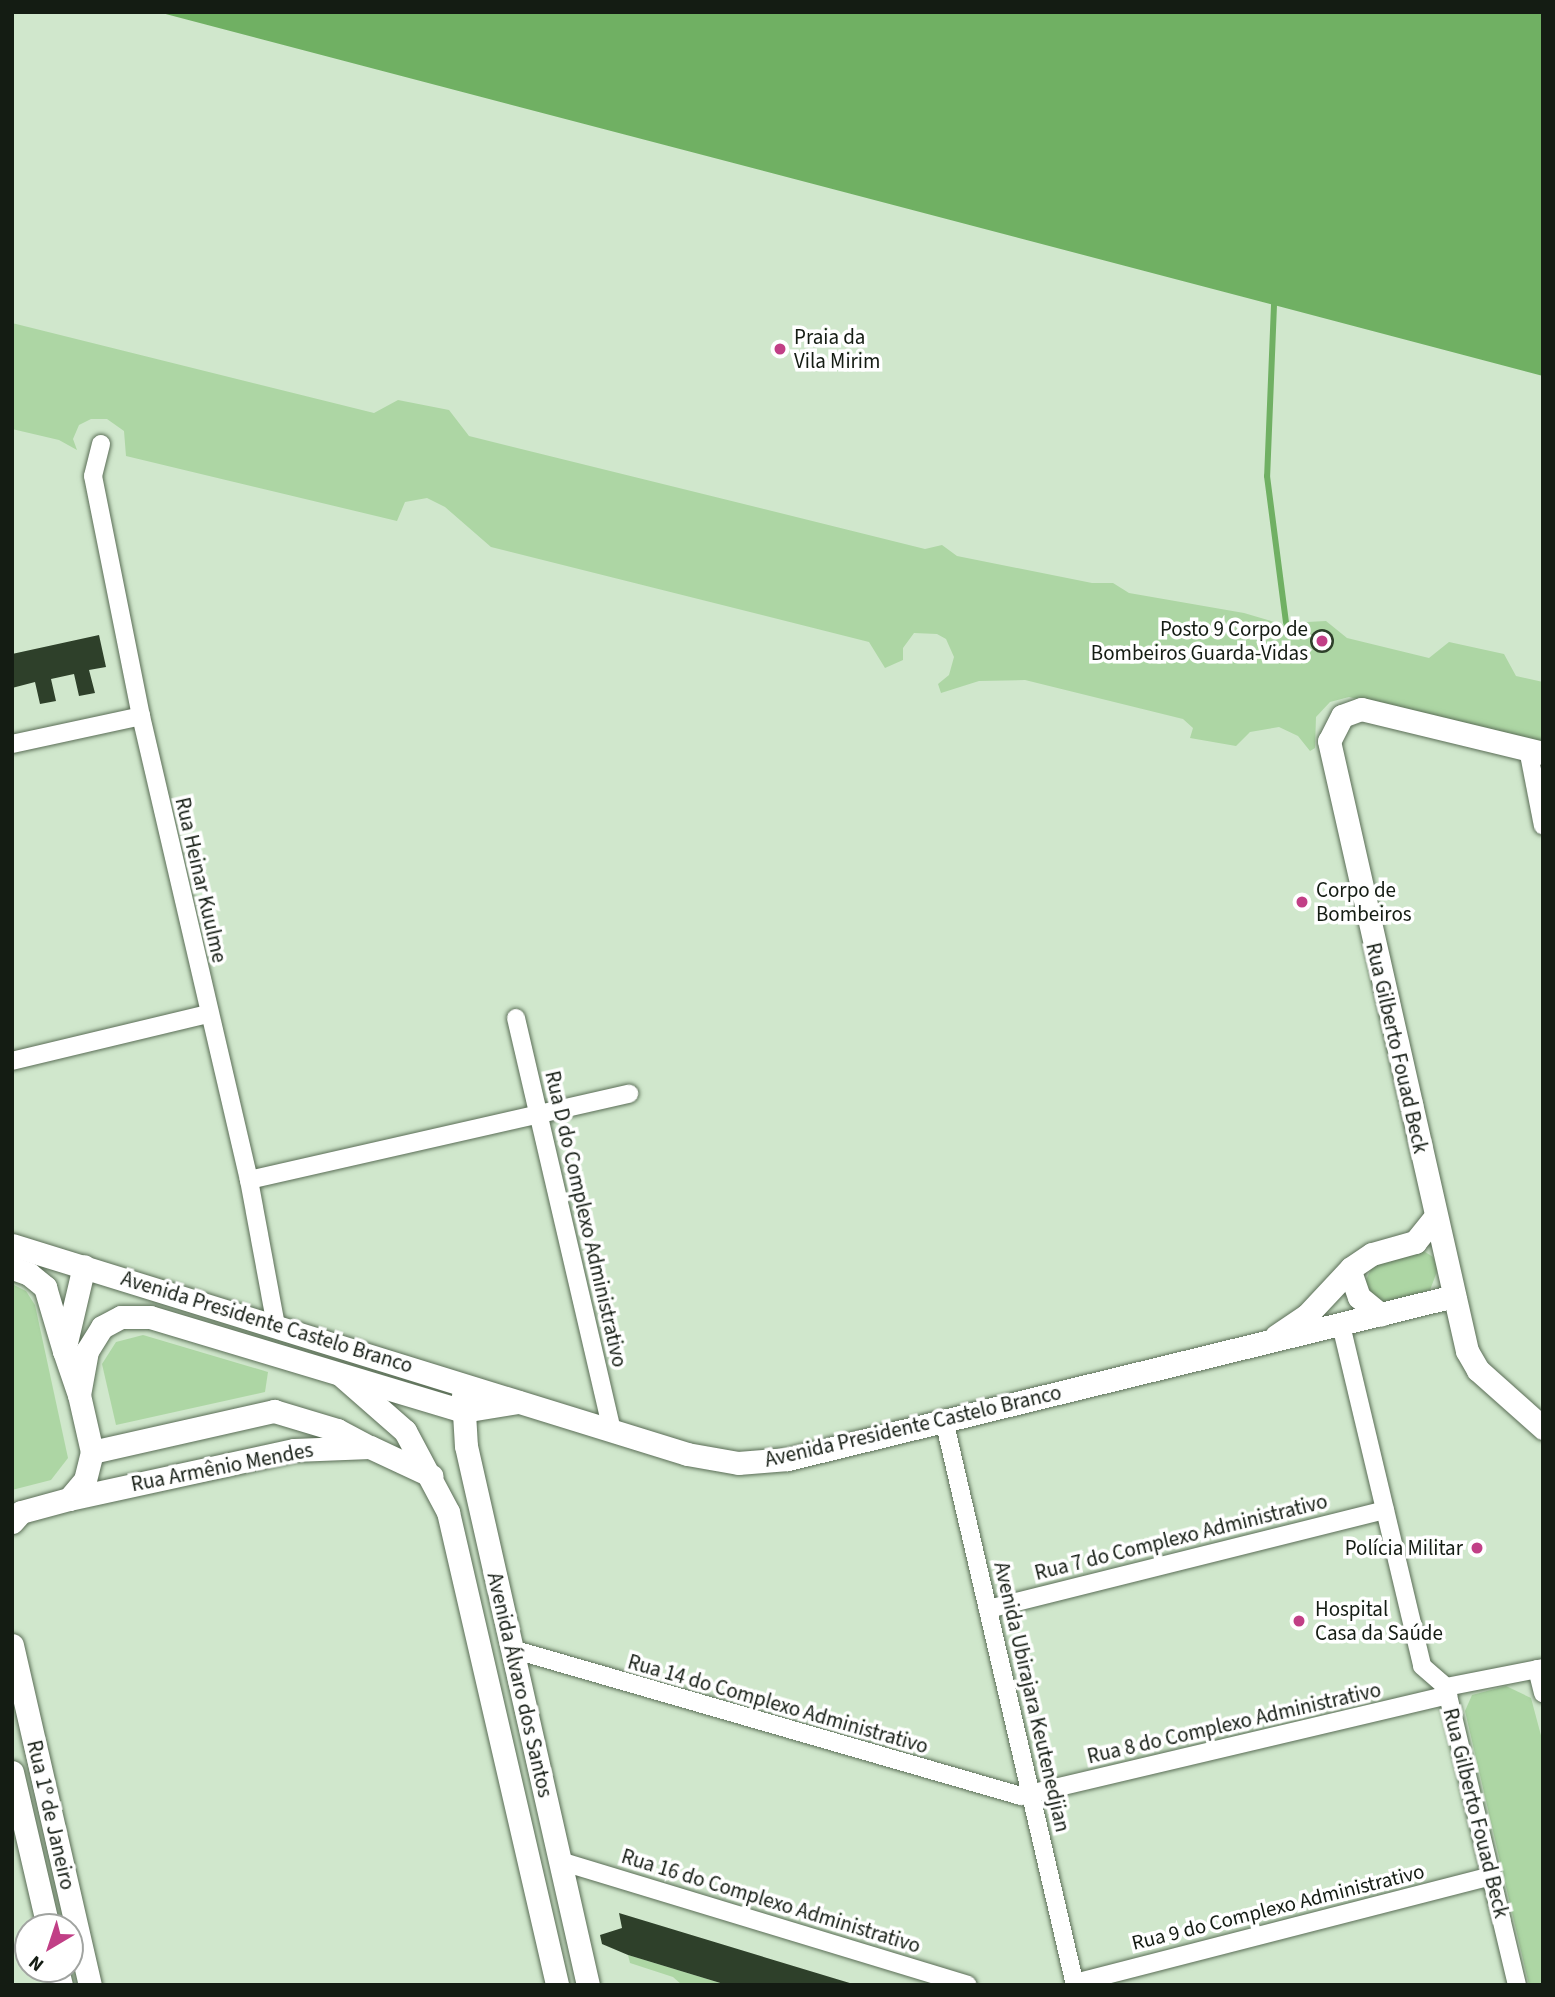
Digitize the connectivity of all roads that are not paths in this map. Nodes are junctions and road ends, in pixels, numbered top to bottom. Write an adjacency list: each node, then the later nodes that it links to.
1 (101, 444): 2 (street, Rua Heinar Kuulme)
2 (141, 716): 3 (street); 6 (street, Rua Heinar Kuulme)
3 (12, 744)
4 (1535, 751): 5 (street); 12 (street, Rua Gilberto Fouad Beck)
5 (1543, 826)
6 (208, 1014): 8 (street); 11 (street, Rua Heinar Kuulme)
7 (516, 1018): 10 (street, Rua D do Complexo Administrativo)
8 (12, 1061)
9 (629, 1094): 10 (street)
10 (538, 1115): 11 (street); 32 (street, Rua D do Complexo Administrativo)
11 (249, 1180): 21 (street, Rua Heinar Kuulme)
12 (1436, 1216): 13 (street); 15 (street, Rua Gilberto Fouad Beck)
13 (1415, 1242): 15 (street); 18 (street, Avenida Presidente Castelo Branco)
14 (12, 1245): 16 (street, Avenida Presidente Castelo Branco)
15 (1444, 1252): 19 (street, Rua Gilberto Fouad Beck)
16 (84, 1266): 21 (street, Avenida Presidente Castelo Branco); 24 (street)
17 (12, 1268): 24 (street)
18 (1357, 1268): 20 (street); 22 (street); 23 (street, Avenida Presidente Castelo Branco)
19 (1454, 1296): 20 (street, Avenida Presidente Castelo Branco); 31 (street, Rua Gilberto Fouad Beck)
20 (1381, 1315): 22 (street, Avenida Presidente Castelo Branco)
21 (276, 1325): 26 (street, Avenida Presidente Castelo Branco)
22 (1341, 1325): 23 (street, Avenida Presidente Castelo Branco); 37 (street, Rua Gilberto Fouad Beck)
23 (1267, 1340): 30 (street, Avenida Presidente Castelo Branco)
24 (64, 1351): 27 (street)
25 (341, 1375): 27 (street, Avenida Presidente Castelo Branco); 29 (street, Avenida Presidente Castelo Branco); 35 (street, Avenida Álvaro dos Santos)
26 (464, 1383): 28 (street, Avenida Presidente Castelo Branco); 29 (street, Avenida Álvaro dos Santos)
27 (79, 1395): 34 (street)
28 (521, 1402): 29 (street, Avenida Presidente Castelo Branco); 32 (street, Avenida Presidente Castelo Branco)
29 (463, 1411): 41 (street, Avenida Álvaro dos Santos)
30 (944, 1420): 32 (street, Avenida Presidente Castelo Branco); 39 (street, Avenida Ubirajara Keutenedjian)
31 (1543, 1428)
32 (612, 1430)
33 (370, 1447): 34 (street); 35 (street, Rua Armênio Mendes); 36 (street, Rua Armênio Mendes)
34 (92, 1452): 36 (street)
35 (437, 1486): 52 (street, Avenida Álvaro dos Santos)
36 (69, 1499): 38 (street, Rua Armênio Mendes)
37 (1385, 1510): 39 (street, Rua 7 do Complexo Administrativo); 43 (street, Rua Gilberto Fouad Beck)
38 (15, 1516)
39 (988, 1609): 46 (street, Avenida Ubirajara Keutenedjian)
40 (12, 1645): 51 (street, Rua 1º de Janeiro)
41 (512, 1649): 46 (street, Rua 14 do Complexo Administrativo); 47 (street, Avenida Álvaro dos Santos)
42 (1540, 1668): 43 (street, Rua 8 do Complexo Administrativo); 44 (street)
43 (1447, 1691): 46 (street, Rua 8 do Complexo Administrativo); 48 (street, Rua Gilberto Fouad Beck)
44 (1543, 1693)
45 (12, 1772): 49 (street, Rua 1º de Janeiro)
46 (1031, 1794): 50 (street, Avenida Ubirajara Keutenedjian)
47 (560, 1861): 53 (street, Avenida Álvaro dos Santos); 54 (street, Rua 16 do Complexo Administrativo)
48 (1492, 1876): 50 (street, Rua 9 do Complexo Administrativo); 55 (street, Rua Gilberto Fouad Beck)
49 (45, 1913)
50 (1075, 1984)
51 (90, 1985)
52 (557, 1985)
53 (588, 1985)
54 (968, 1985)
55 (1517, 1985)

